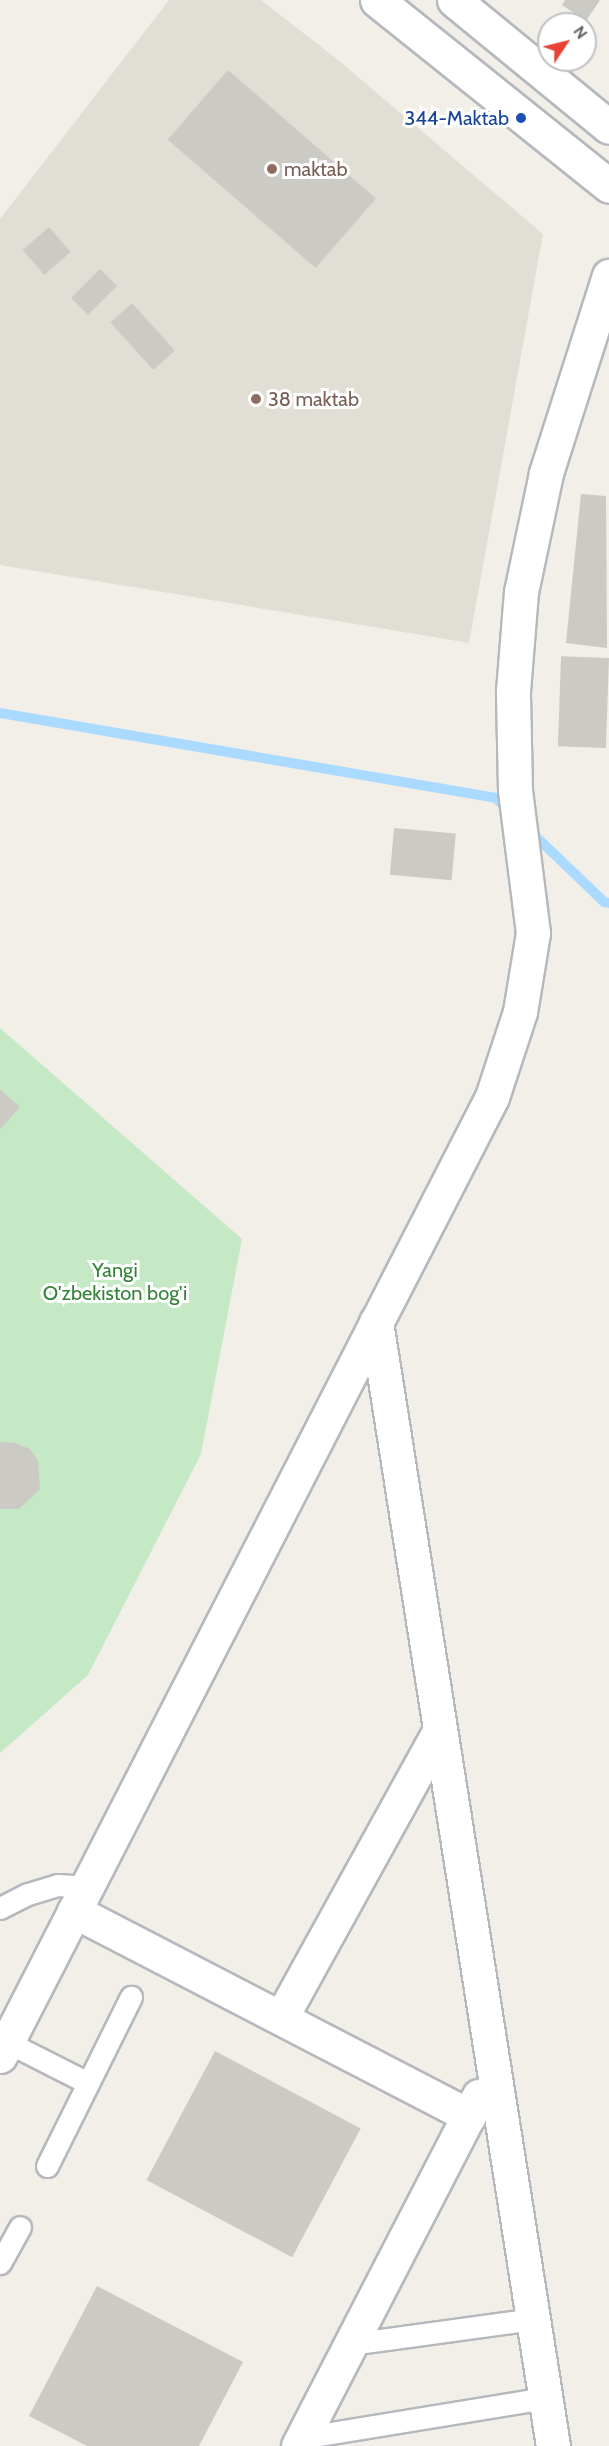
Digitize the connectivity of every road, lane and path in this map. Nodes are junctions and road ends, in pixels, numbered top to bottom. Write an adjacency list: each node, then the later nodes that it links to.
1 (377, 0): 4 (street)
2 (454, 0): 3 (street)
3 (609, 127)
4 (609, 186)
5 (609, 276): 6 (street)
6 (376, 1322): 7 (street); 8 (street)
7 (440, 1730): 11 (street); 13 (street)
8 (79, 1899): 9 (lane); 11 (street); 12 (street)
9 (0, 1908)
10 (131, 1997): 14 (lane)
11 (282, 2016): 15 (street)
12 (4, 2049): 14 (lane)
13 (493, 2069): 15 (street); 19 (street)
14 (88, 2083): 16 (lane)
15 (469, 2116): 20 (street)
16 (47, 2166)
17 (20, 2227): 18 (lane)
18 (0, 2263)
19 (532, 2319): 20 (lane); 21 (street)
20 (351, 2344): 22 (street)
21 (545, 2398): 22 (lane); 23 (street)
22 (300, 2442)
23 (552, 2446)

